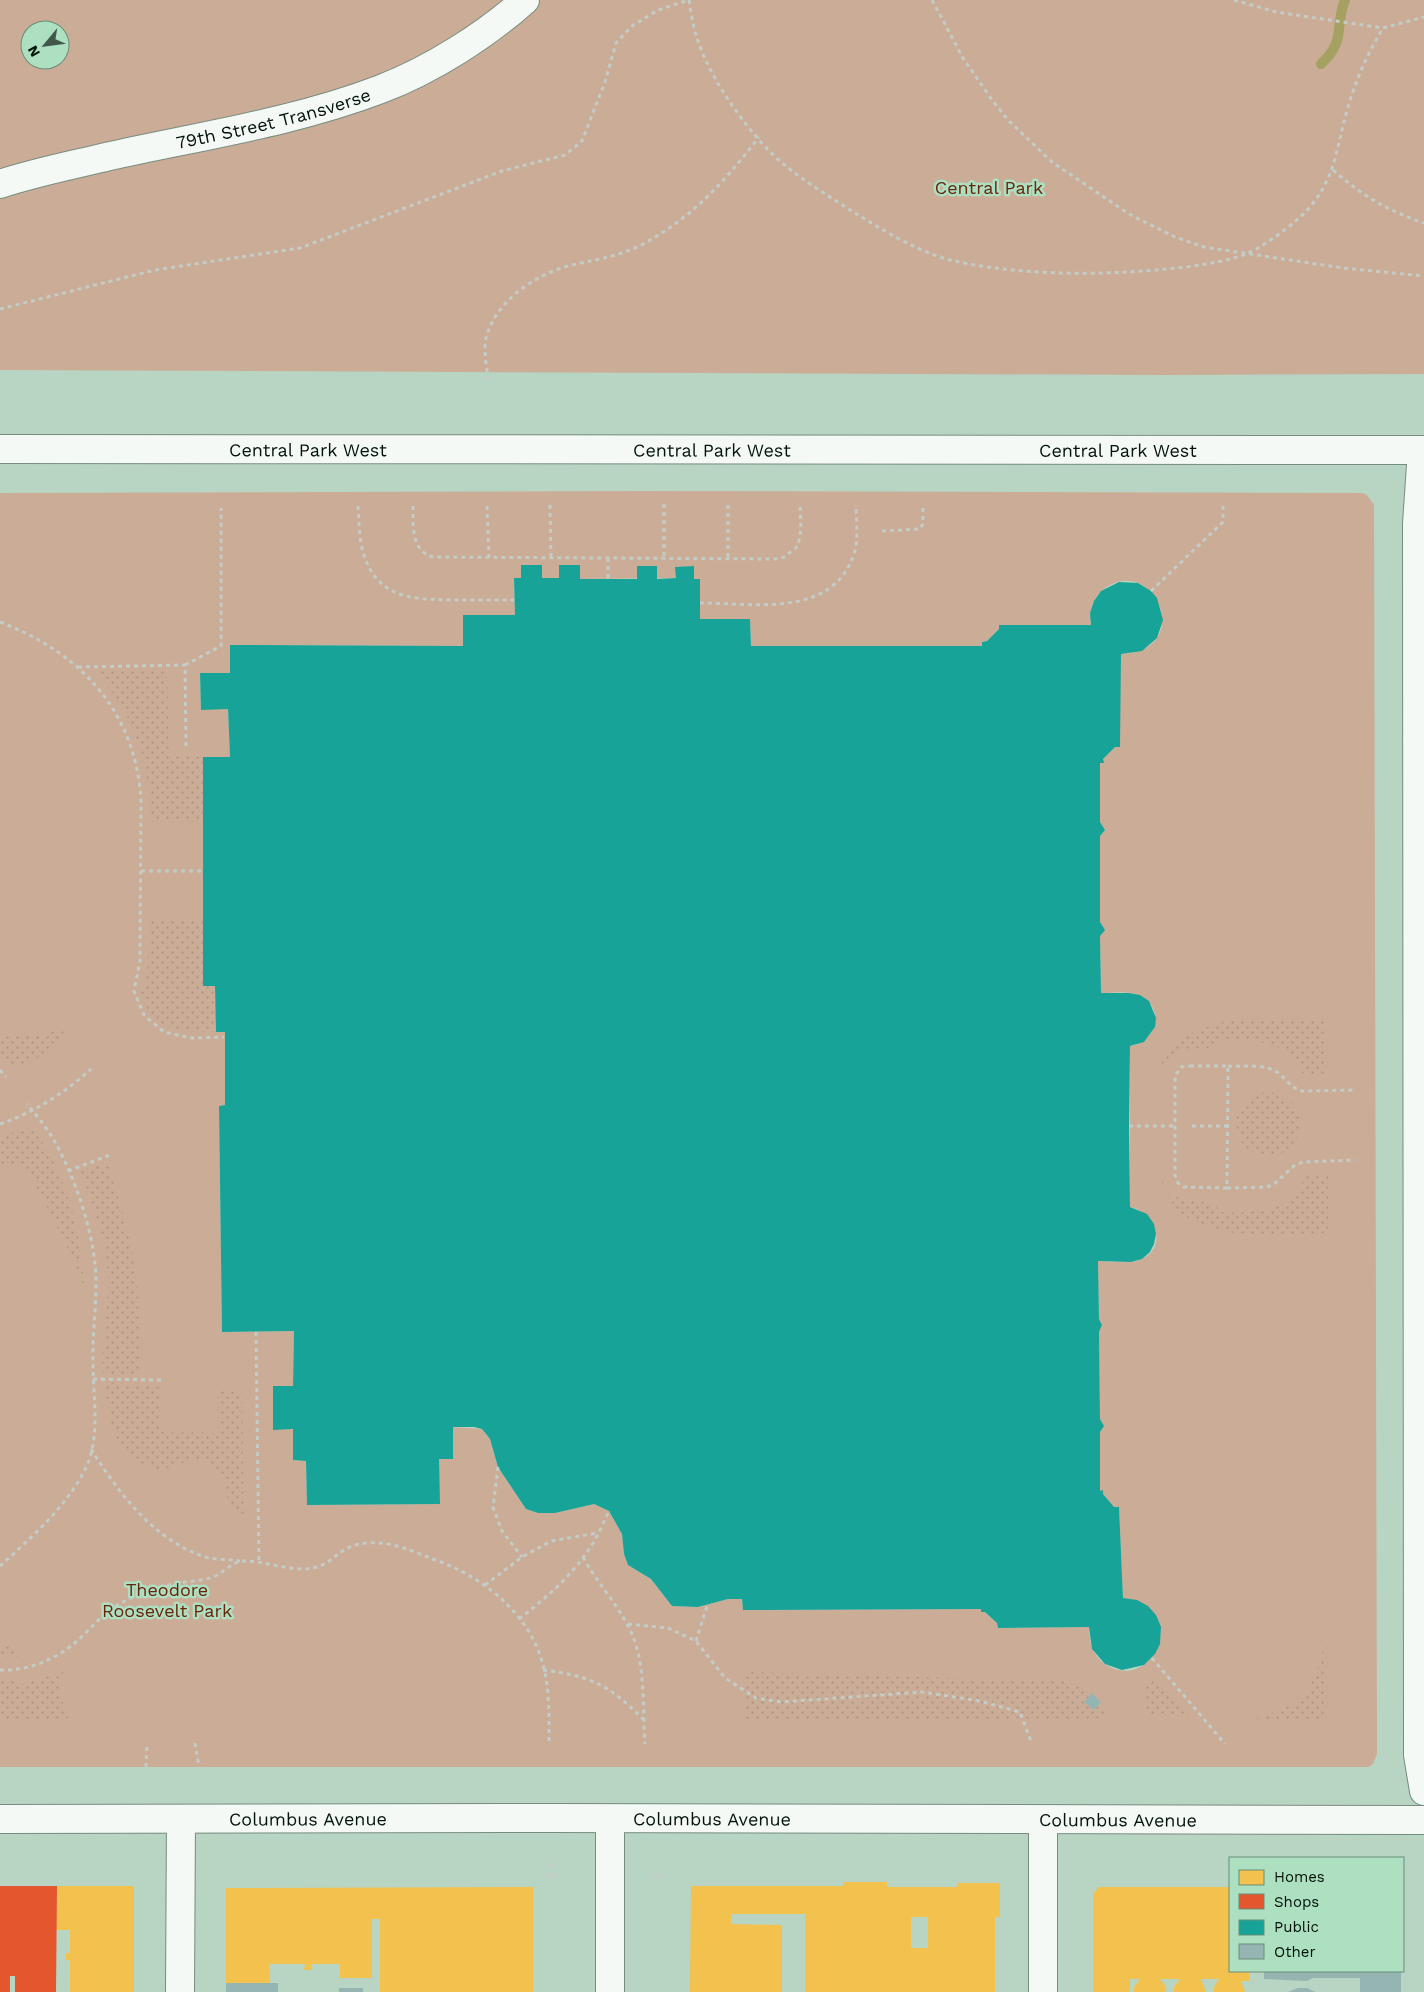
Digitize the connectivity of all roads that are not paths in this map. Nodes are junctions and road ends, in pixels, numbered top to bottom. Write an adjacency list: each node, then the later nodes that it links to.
1 (525, 0): 2 (main road, 79th Street Transverse)
2 (0, 184)
3 (0, 449): 4 (main road, Central Park West)
4 (1423, 450): 5 (main road)
5 (1424, 1791)
6 (0, 1819): 7 (main road, Columbus Avenue)
7 (181, 1819): 8 (main road, Columbus Avenue); 11 (main road)
8 (610, 1819): 9 (main road, Columbus Avenue); 12 (main road)
9 (1043, 1820): 10 (main road, Columbus Avenue); 13 (main road)
10 (1424, 1820)
11 (180, 1992)
12 (610, 1992)
13 (1043, 1992)

